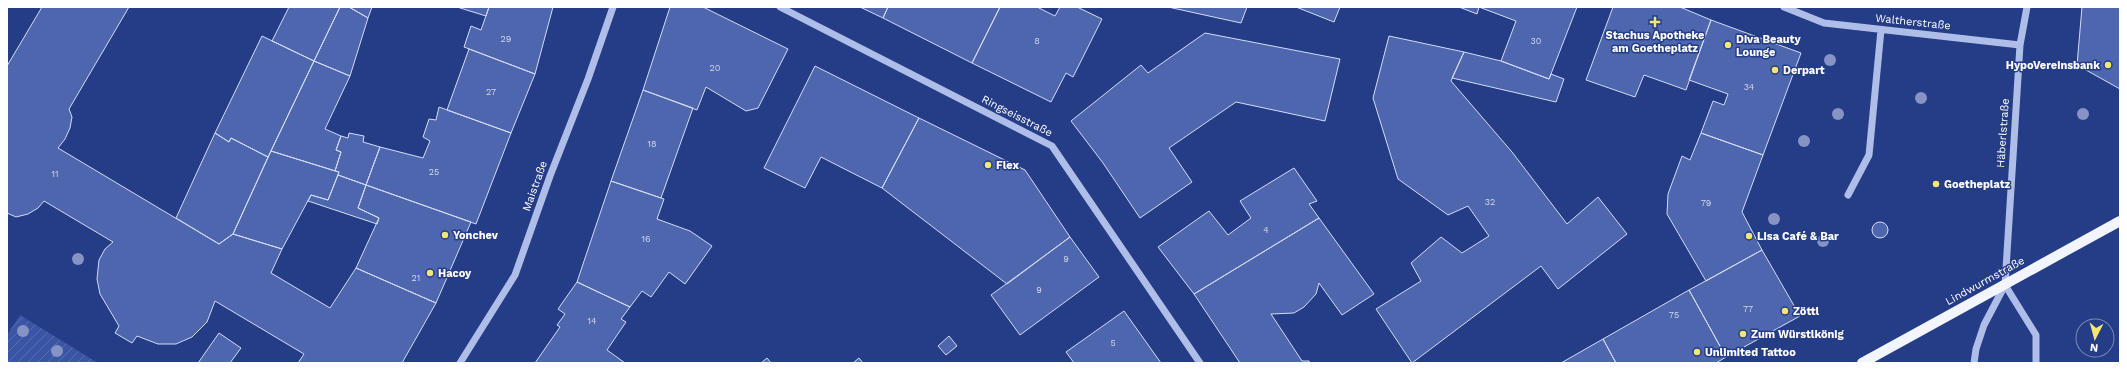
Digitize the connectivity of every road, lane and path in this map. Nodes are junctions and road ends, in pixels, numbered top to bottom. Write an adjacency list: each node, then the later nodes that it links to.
1 (613, 7): 10 (street, Maistraße)
2 (780, 7): 11 (street, Ringseisstraße)
3 (1784, 7): 5 (street, Waltherstraße)
4 (2027, 7): 6 (street, Häberlstraße)
5 (1881, 30): 6 (street, Waltherstraße); 7 (street)
6 (2020, 45): 9 (street, Häberlstraße)
7 (1848, 195)
8 (2120, 221): 9 (main road, Lindwurmstraße)
9 (2005, 285): 12 (main road, Lindwurmstraße); 13 (street); 14 (street)
10 (460, 363)
11 (1200, 363)
12 (1862, 363)
13 (1974, 363)
14 (2036, 363)

